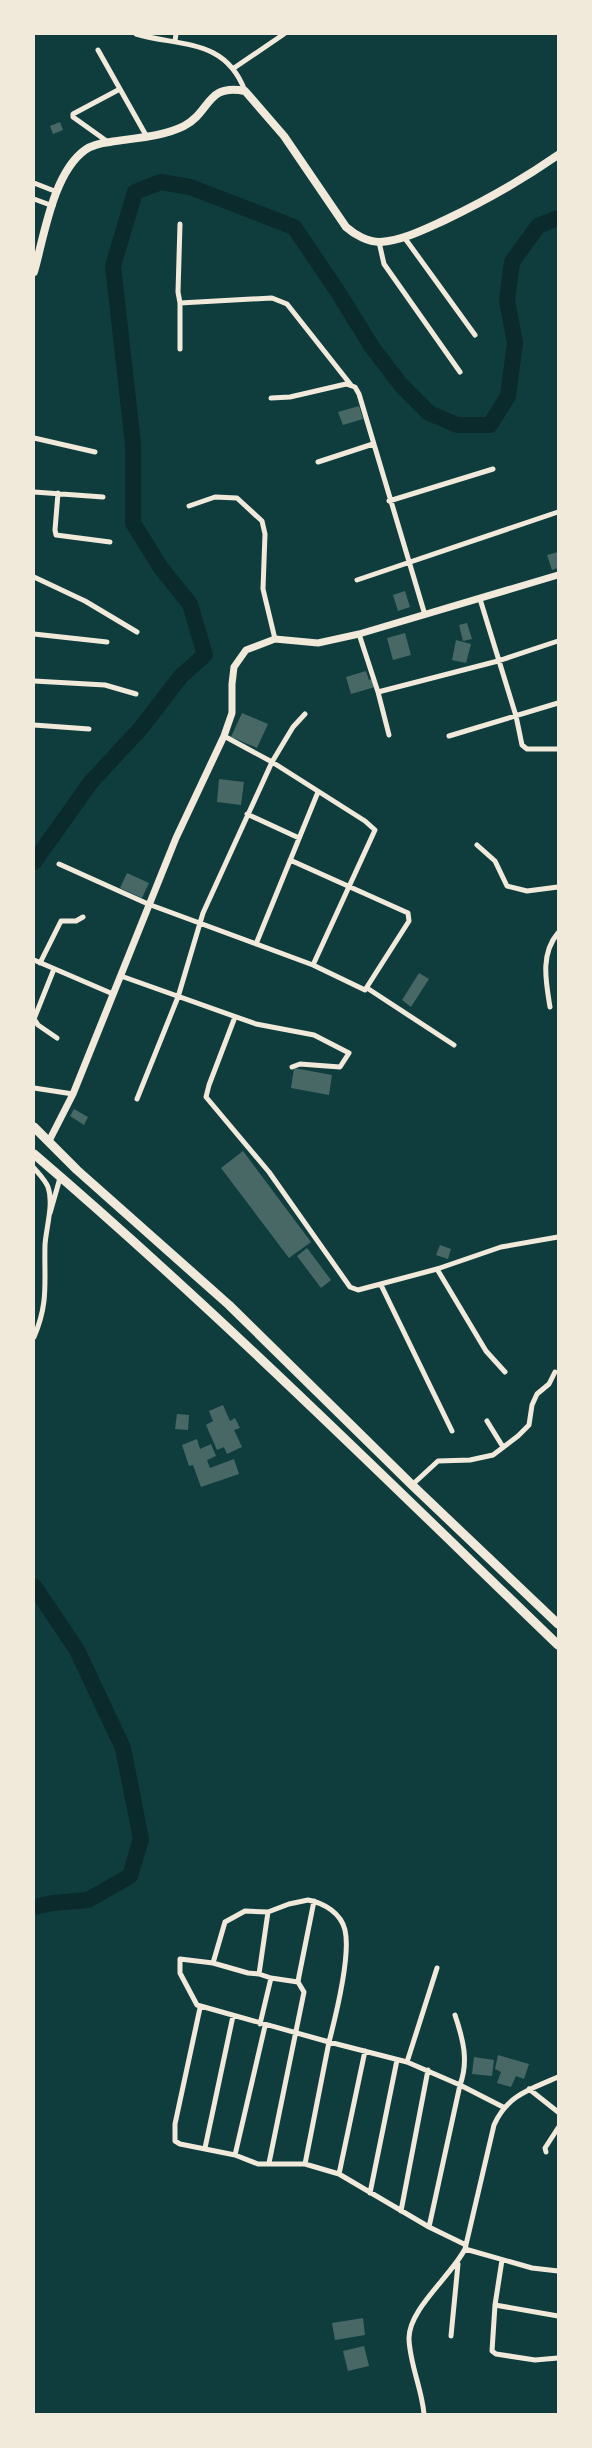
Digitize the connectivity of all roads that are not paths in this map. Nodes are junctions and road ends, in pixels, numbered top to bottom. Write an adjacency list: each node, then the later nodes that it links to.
1 (136, 34): 4 (street)
2 (176, 34): 4 (street)
3 (284, 34): 6 (street)
4 (175, 41): 6 (street)
5 (98, 50): 7 (street)
6 (234, 68): 8 (street)
7 (120, 89): 9 (street); 10 (street)
8 (245, 91): 9 (main road); 18 (main road)
9 (147, 137): 10 (main road)
10 (108, 142): 13 (main road)
11 (558, 155): 17 (main road)
12 (34, 183): 13 (street)
13 (56, 192): 15 (main road)
14 (34, 199): 15 (street)
15 (53, 206): 19 (main road)
16 (180, 224): 20 (street)
17 (404, 237): 18 (main road); 21 (street)
18 (379, 242): 23 (street)
19 (34, 272)
20 (180, 303): 22 (street); 24 (street)
21 (474, 335)
22 (180, 349)
23 (460, 372)
24 (351, 385): 25 (street); 27 (street)
25 (271, 398)
26 (34, 438): 28 (street)
27 (373, 444): 29 (street); 34 (street)
28 (96, 452)
29 (318, 462)
30 (492, 469): 34 (street)
31 (34, 492): 32 (street)
32 (58, 493): 33 (street); 37 (street)
33 (103, 496)
34 (390, 501): 38 (street)
35 (189, 506): 47 (street)
36 (558, 512): 38 (street)
37 (110, 542)
38 (409, 563): 41 (street); 43 (street)
39 (558, 575): 42 (street)
40 (34, 577): 44 (street)
41 (357, 580)
42 (480, 599): 43 (street); 50 (street)
43 (425, 615): 46 (street)
44 (137, 632)
45 (34, 634): 49 (street)
46 (359, 634): 47 (street); 52 (street)
47 (275, 639): 60 (street)
48 (558, 641): 50 (street)
49 (107, 642)
50 (498, 661): 52 (street); 56 (street)
51 (34, 681): 53 (street)
52 (378, 692): 59 (street)
53 (136, 694)
54 (558, 703): 56 (street)
55 (305, 714): 63 (street)
56 (516, 716): 61 (street); 62 (street)
57 (34, 725): 58 (street)
58 (88, 728)
59 (389, 735)
60 (224, 736): 63 (street); 72 (street)
61 (449, 736)
62 (558, 749)
63 (272, 762): 64 (street); 65 (street)
64 (318, 792): 66 (street); 71 (street)
65 (248, 814): 66 (street); 74 (street)
66 (299, 838): 68 (street)
67 (477, 845): 70 (street)
68 (290, 860): 71 (street); 76 (street)
69 (59, 864): 72 (street)
70 (558, 887)
71 (349, 888): 79 (street); 82 (street)
72 (148, 904): 74 (street); 81 (street)
73 (83, 918): 78 (street)
74 (201, 924): 76 (street); 84 (street)
75 (558, 933): 85 (street)
76 (256, 944): 79 (street)
77 (34, 960): 78 (street)
78 (40, 963): 80 (street)
79 (313, 965): 82 (street)
80 (54, 969): 83 (street); 87 (street)
81 (121, 976): 83 (street); 84 (street)
82 (367, 988): 88 (street)
83 (113, 994): 91 (street)
84 (178, 997): 86 (street); 92 (street)
85 (550, 1008)
86 (235, 1017): 89 (street); 101 (street)
87 (57, 1038)
88 (454, 1045)
89 (292, 1067)
90 (34, 1088): 91 (street)
91 (73, 1094): 94 (street)
92 (137, 1099)
93 (34, 1127): 94 (highway)
94 (48, 1141): 107 (highway)
95 (34, 1154): 97 (highway)
96 (34, 1168): 98 (street)
97 (60, 1178): 98 (street); 109 (highway)
98 (46, 1228): 102 (street)
99 (558, 1236): 100 (street)
100 (437, 1269): 101 (street); 103 (street)
101 (380, 1285): 106 (street)
102 (34, 1337)
103 (505, 1372)
104 (555, 1372): 108 (street)
105 (487, 1421): 108 (street)
106 (452, 1431)
107 (373, 1447): 109 (highway); 110 (highway)
108 (503, 1447): 110 (street)
109 (364, 1457): 112 (highway)
110 (412, 1485): 111 (highway)
111 (558, 1624)
112 (558, 1645)
113 (314, 1901): 114 (street); 119 (street); 125 (street)
114 (268, 1912): 115 (street); 117 (street)
115 (213, 1963): 117 (street); 120 (street)
116 (437, 1968): 128 (street)
117 (259, 1974): 118 (street)
118 (271, 1978): 119 (street); 123 (street)
119 (298, 1982): 124 (street)
120 (200, 2008): 122 (street); 136 (street)
121 (455, 2015): 131 (street)
122 (232, 2016): 123 (street); 136 (street)
123 (263, 2025): 124 (street); 138 (street)
124 (298, 2033): 125 (street); 139 (street)
125 (329, 2042): 126 (street); 140 (street)
126 (365, 2051): 127 (street); 141 (street)
127 (397, 2060): 128 (street); 142 (street)
128 (407, 2062): 129 (street)
129 (428, 2070): 131 (street); 143 (street)
130 (558, 2076): 132 (street)
131 (460, 2086): 133 (street); 144 (street)
132 (529, 2089): 133 (street); 134 (street)
133 (501, 2106): 145 (street)
134 (558, 2112)
135 (558, 2128): 137 (street)
136 (205, 2148): 138 (street)
137 (546, 2152)
138 (235, 2155): 139 (street)
139 (269, 2163): 140 (street)
140 (305, 2164): 141 (street)
141 (339, 2174): 142 (street)
142 (370, 2193): 143 (street)
143 (401, 2211): 144 (street)
144 (430, 2227): 145 (street)
145 (466, 2247): 146 (street); 147 (street)
146 (502, 2260): 148 (street); 149 (street)
147 (458, 2263): 151 (street); 153 (street)
148 (558, 2271)
149 (495, 2305): 150 (street); 152 (street)
150 (558, 2316)
151 (451, 2336)
152 (558, 2358)
153 (424, 2414)

